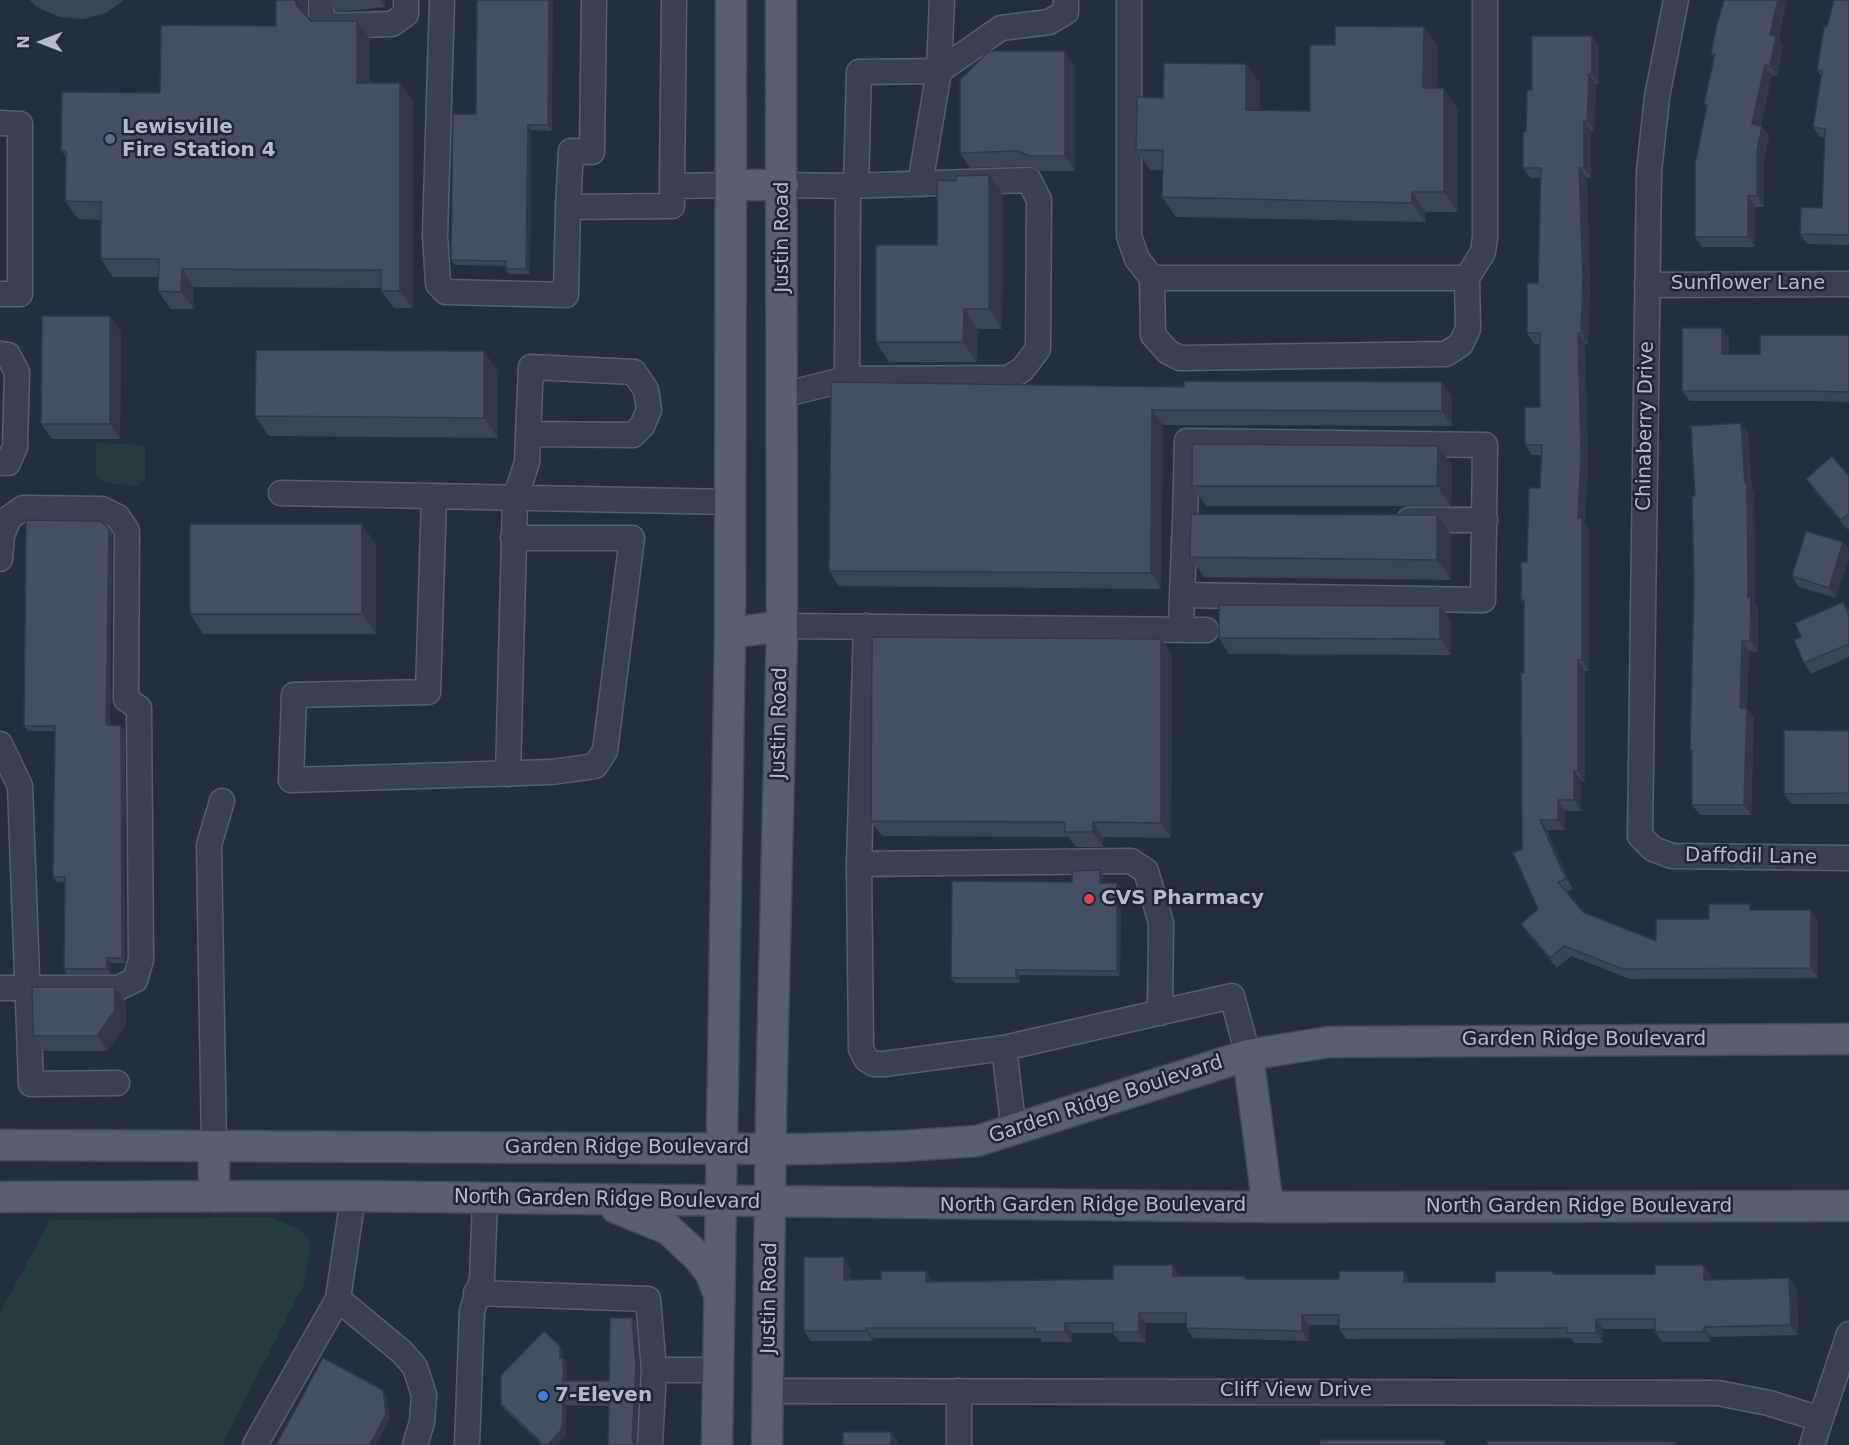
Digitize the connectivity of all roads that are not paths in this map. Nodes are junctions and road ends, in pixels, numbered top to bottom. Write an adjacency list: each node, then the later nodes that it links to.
1 (321, 0): 2 (street)
2 (406, 0)
3 (442, 0): 21 (street)
4 (594, 0): 21 (street)
5 (674, 0): 18 (street)
6 (731, 0): 17 (main road)
7 (781, 0): 16 (main road, Justin Road)
8 (942, 0): 13 (street)
9 (1066, 0): 13 (street)
10 (1129, 0): 22 (street)
11 (1485, 0): 23 (street)
12 (1668, 2): 25 (street, Chinaberry Drive)
13 (939, 71): 15 (street); 19 (street)
14 (0, 123): 20 (street)
15 (920, 183): 19 (street); 28 (street)
16 (783, 184): 17 (main road); 19 (street); 29 (main road, Justin Road)
17 (731, 185): 18 (street); 35 (main road)
18 (672, 186): 21 (street)
19 (852, 186): 28 (street)
20 (10, 190): 26 (street)
21 (568, 207)
22 (1152, 278): 23 (street); 23 (street)
23 (1467, 278)
24 (1849, 284): 25 (street, Sunflower Lane)
25 (1647, 285): 52 (street, Chinaberry Drive)
26 (0, 294)
27 (0, 354): 31 (street)
28 (847, 379): 29 (street)
29 (782, 395): 43 (main road, Justin Road)
30 (528, 434): 30 (street); 34 (street)
31 (0, 463)
32 (281, 493): 33 (street)
33 (434, 497): 34 (street); 49 (street)
34 (515, 499): 35 (street); 40 (street)
35 (731, 502): 47 (main road)
36 (1185, 520): 37 (street); 39 (street); 42 (street)
37 (1209, 520)
38 (1389, 520): 39 (street)
39 (1485, 520): 42 (street)
40 (513, 538): 49 (street); 49 (street)
41 (0, 559): 56 (street)
42 (1182, 595): 45 (street)
43 (782, 626): 44 (street); 47 (main road); 66 (main road, Justin Road)
44 (866, 626): 45 (street); 54 (street)
45 (1181, 629): 46 (street)
46 (1206, 630)
47 (730, 633): 65 (main road)
48 (0, 744): 50 (street)
49 (508, 774)
50 (10, 785): 56 (street)
51 (222, 801): 64 (street)
52 (1653, 849): 53 (street, Daffodil Lane)
53 (1849, 858)
54 (859, 864): 57 (street); 59 (street)
55 (0, 987): 56 (street)
56 (29, 988): 61 (street)
57 (1160, 1013): 59 (street); 60 (street)
58 (1849, 1039): 60 (main road, Garden Ridge Boulevard)
59 (1004, 1048): 62 (street)
60 (1248, 1055): 62 (main road, Garden Ridge Boulevard); 75 (main road)
61 (117, 1083)
62 (1014, 1131): 66 (main road, Garden Ridge Boulevard)
63 (0, 1145): 64 (main road, Garden Ridge Boulevard)
64 (214, 1146): 65 (main road, Garden Ridge Boulevard); 69 (main road)
65 (720, 1148): 66 (main road, Garden Ridge Boulevard); 72 (main road)
66 (771, 1149): 73 (main road, Justin Road)
67 (345, 1196): 69 (main road); 70 (main road, North Garden Ridge Boulevard); 78 (street)
68 (0, 1197): 69 (main road)
69 (214, 1197)
70 (485, 1198): 71 (main road, North Garden Ridge Boulevard); 76 (street)
71 (581, 1200): 72 (main road, North Garden Ridge Boulevard); 77 (main road)
72 (720, 1203): 73 (main road, North Garden Ridge Boulevard); 77 (main road)
73 (772, 1203): 75 (main road, North Garden Ridge Boulevard); 82 (main road, Justin Road)
74 (1849, 1206): 75 (main road, North Garden Ridge Boulevard)
75 (1268, 1207)
76 (476, 1293): 80 (street); 87 (street)
77 (719, 1295): 81 (main road)
78 (338, 1299): 85 (street); 86 (street)
79 (1849, 1334): 84 (street)
80 (654, 1370): 81 (street); 88 (street)
81 (718, 1370): 89 (main road)
82 (768, 1390): 83 (street, Cliff View Drive); 90 (main road, Justin Road)
83 (959, 1390): 84 (street, Cliff View Drive); 91 (street)
84 (1820, 1419): 92 (street)
85 (255, 1445)
86 (415, 1445)
87 (467, 1445)
88 (650, 1445)
89 (717, 1445)
90 (767, 1445)
91 (959, 1445)
92 (1812, 1445)

